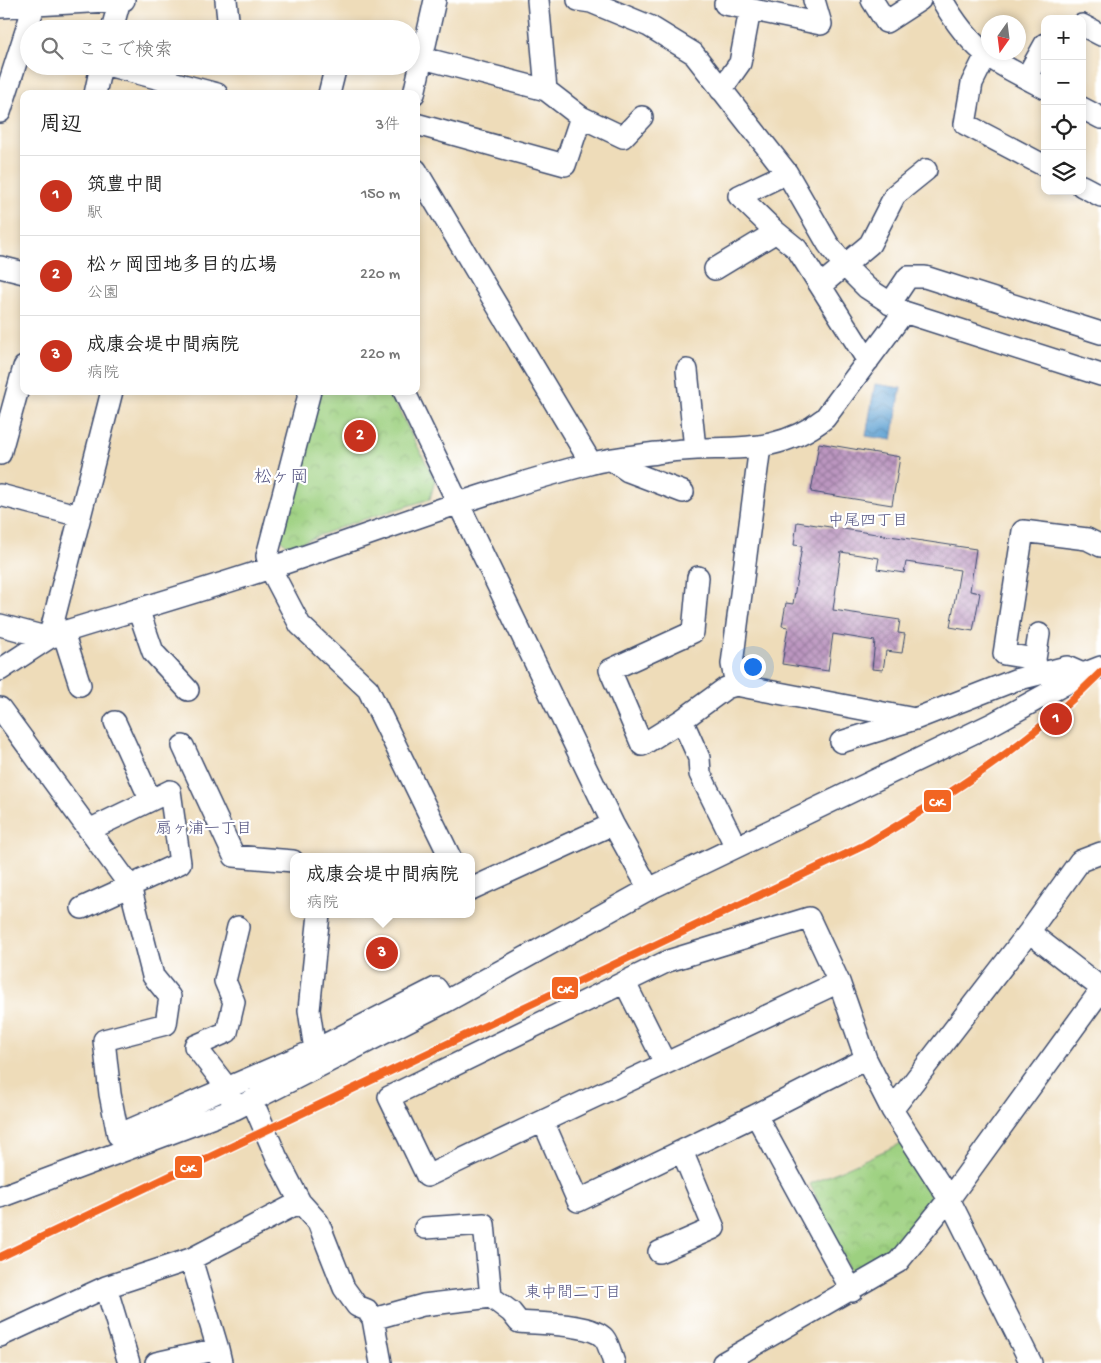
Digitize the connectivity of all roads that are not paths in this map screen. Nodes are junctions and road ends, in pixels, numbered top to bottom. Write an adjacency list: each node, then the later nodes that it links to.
1 (120, 0): 2 (street); 12 (street); 14 (street)
2 (124, 0)
3 (226, 0): 15 (street)
4 (435, 0): 20 (street)
5 (538, 0): 34 (street)
6 (578, 0): 35 (street)
7 (814, 0): 13 (street)
8 (872, 0): 9 (street)
9 (920, 0)
10 (942, 0): 18 (street)
11 (725, 4): 13 (street)
12 (14, 5): 37 (street)
13 (750, 10): 35 (street)
14 (114, 20)
15 (229, 20)
16 (1086, 27): 17 (street)
17 (1101, 35)
18 (981, 51)
19 (1041, 51): 28 (street)
20 (423, 58): 23 (street); 34 (street)
21 (984, 60): 42 (street)
22 (993, 60): 28 (street)
23 (420, 70)
24 (99, 75): 30 (street)
25 (140, 75): 31 (street)
26 (334, 75): 32 (street)
27 (419, 75): 33 (street)
28 (1026, 78): 29 (street)
29 (1041, 86)
30 (95, 90)
31 (189, 90)
32 (330, 90)
33 (415, 90)
34 (546, 90): 38 (street)
35 (721, 90): 44 (street)
36 (1086, 110): 40 (street)
37 (0, 112)
38 (582, 117): 39 (street); 41 (street)
39 (642, 117)
40 (1101, 118)
41 (420, 125)
42 (1041, 164)
43 (926, 170): 49 (street)
44 (787, 173): 48 (street); 49 (street)
45 (420, 176): 66 (street)
46 (1086, 188): 47 (street)
47 (1101, 196)
48 (776, 232): 51 (street); 53 (street)
49 (846, 266): 53 (street); 54 (street)
50 (0, 267): 52 (street)
51 (715, 269)
52 (20, 272)
53 (821, 286): 56 (street)
54 (897, 308): 55 (street); 56 (street); 58 (street)
55 (1101, 333)
56 (868, 361): 63 (street)
57 (687, 370): 64 (street)
58 (1101, 375)
59 (20, 382): 65 (street)
60 (111, 395): 70 (street)
61 (309, 395): 72 (street)
62 (406, 395): 69 (street)
63 (760, 446): 64 (street); 82 (street)
64 (695, 449): 66 (street)
65 (0, 454)
66 (602, 461): 67 (street); 69 (street)
67 (683, 492)
68 (0, 495): 70 (street)
69 (458, 502): 72 (street); 91 (street)
70 (80, 516): 77 (street)
71 (1101, 546): 78 (street)
72 (270, 568): 74 (street); 94 (street)
73 (698, 577): 86 (street)
74 (138, 609): 77 (street); 83 (street)
75 (0, 625): 77 (street)
76 (1039, 634): 78 (street)
77 (56, 635): 79 (street); 81 (street)
78 (1036, 667): 80 (street); 85 (street)
79 (0, 670)
80 (1092, 670): 93 (street)
81 (80, 685)
82 (736, 685): 85 (street); 86 (street)
83 (188, 690)
84 (0, 708): 92 (street)
85 (915, 719): 88 (street)
86 (682, 720): 93 (street)
87 (115, 722): 90 (street)
88 (841, 742)
89 (183, 746): 96 (street)
90 (150, 799): 92 (street); 97 (street)
91 (613, 824): 98 (street); 99 (street)
92 (89, 830): 97 (street)
93 (736, 847): 99 (street)
94 (448, 853)
95 (1101, 853): 103 (street)
96 (290, 861)
97 (130, 886): 100 (street); 111 (street)
98 (475, 887)
99 (649, 889): 107 (street)
100 (82, 908)
101 (319, 918): 108 (street)
102 (238, 927): 111 (street)
103 (1029, 932): 106 (street); 113 (street)
104 (840, 982): 105 (street); 109 (street); 110 (street)
105 (625, 983): 110 (street); 115 (street)
106 (1101, 989): 118 (street)
107 (445, 1002): 108 (street); 112 (street)
108 (315, 1050): 111 (street)
109 (866, 1059): 113 (street); 114 (street)
110 (665, 1062): 115 (street)
111 (228, 1089): 112 (street)
112 (243, 1105): 117 (street); 119 (street)
113 (892, 1110): 118 (street)
114 (756, 1115): 116 (street); 124 (street)
115 (543, 1121): 116 (street)
116 (682, 1151): 121 (street)
117 (0, 1197)
118 (949, 1199): 124 (street); 134 (street)
119 (300, 1202): 122 (street); 126 (street)
120 (425, 1228): 125 (street)
121 (659, 1252)
122 (191, 1259): 123 (street); 128 (street)
123 (106, 1287): 127 (street); 129 (street)
124 (852, 1291): 133 (street)
125 (491, 1297): 126 (street); 132 (street)
126 (373, 1319): 131 (street)
127 (0, 1336)
128 (220, 1356): 130 (street)
129 (129, 1363)
130 (156, 1363)
131 (382, 1363)
132 (614, 1363)
133 (723, 1363)
134 (1031, 1363)

